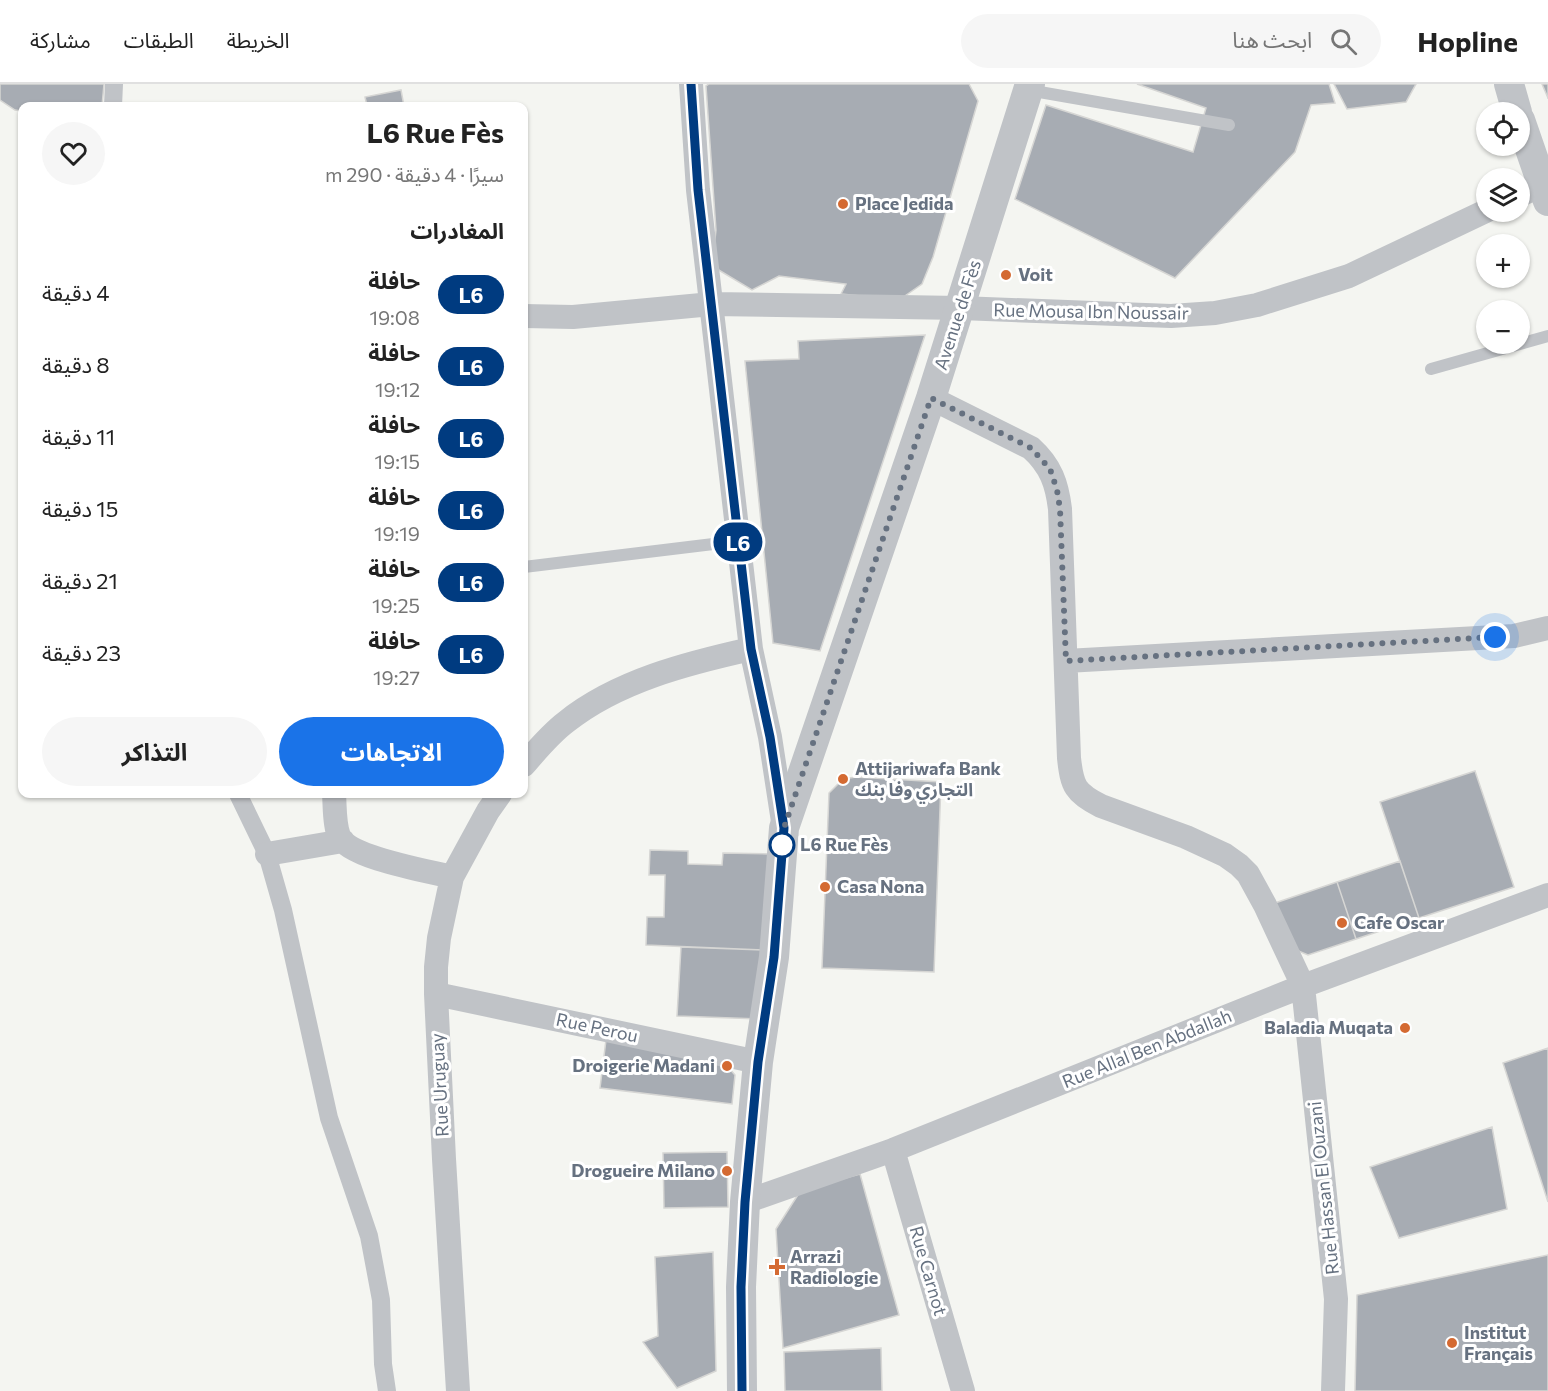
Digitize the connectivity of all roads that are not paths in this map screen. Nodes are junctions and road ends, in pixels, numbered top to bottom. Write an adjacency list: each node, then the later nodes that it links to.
1 (114, 84): 5 (street)
2 (690, 84): 11 (street)
3 (1509, 84): 6 (street)
4 (1029, 87): 7 (lane); 12 (street, Avenue de Fès)
5 (113, 102)
6 (1514, 102)
7 (1229, 125)
8 (1530, 156): 9 (street)
9 (1539, 190)
10 (1476, 216): 12 (street, Rue Mousa Ibn Noussair)
11 (712, 304): 12 (street, Rue Mousa Ibn Noussair); 13 (street, Rue Mousa Ibn Noussair); 17 (street)
12 (960, 308): 16 (street, Avenue de Fès)
13 (528, 316)
14 (1548, 336): 15 (lane)
15 (1431, 369)
16 (931, 398): 21 (street, Rue Hassan El Ouzani); 26 (street, Avenue de Fès)
17 (738, 541): 18 (lane); 20 (street)
18 (528, 567)
19 (1548, 628): 21 (street)
20 (751, 649): 22 (street); 26 (street)
21 (1066, 661): 31 (street, Rue Hassan El Ouzani)
22 (528, 761)
23 (240, 798): 28 (street)
24 (334, 798): 27 (street)
25 (497, 798): 29 (street, Rue Uruguay)
26 (784, 828): 33 (street, Avenue de Fès)
27 (343, 842): 28 (street); 29 (street)
28 (267, 854): 36 (street)
29 (452, 877): 32 (street, Rue Uruguay)
30 (1548, 895): 31 (street, Rue Allal Ben Abdallah)
31 (1303, 986): 34 (street, Rue Allal Ben Abdallah); 40 (street, Rue Hassan El Ouzani)
32 (436, 994): 33 (street, Rue Perou); 37 (street, Rue Uruguay)
33 (758, 1062): 35 (street, Avenue de Fès)
34 (893, 1150): 35 (street, Rue Allal Ben Abdallah); 39 (street, Rue Carnot)
35 (745, 1202): 38 (street, Avenue de Fès)
36 (387, 1391)
37 (458, 1391)
38 (742, 1391)
39 (963, 1391)
40 (1333, 1391)

